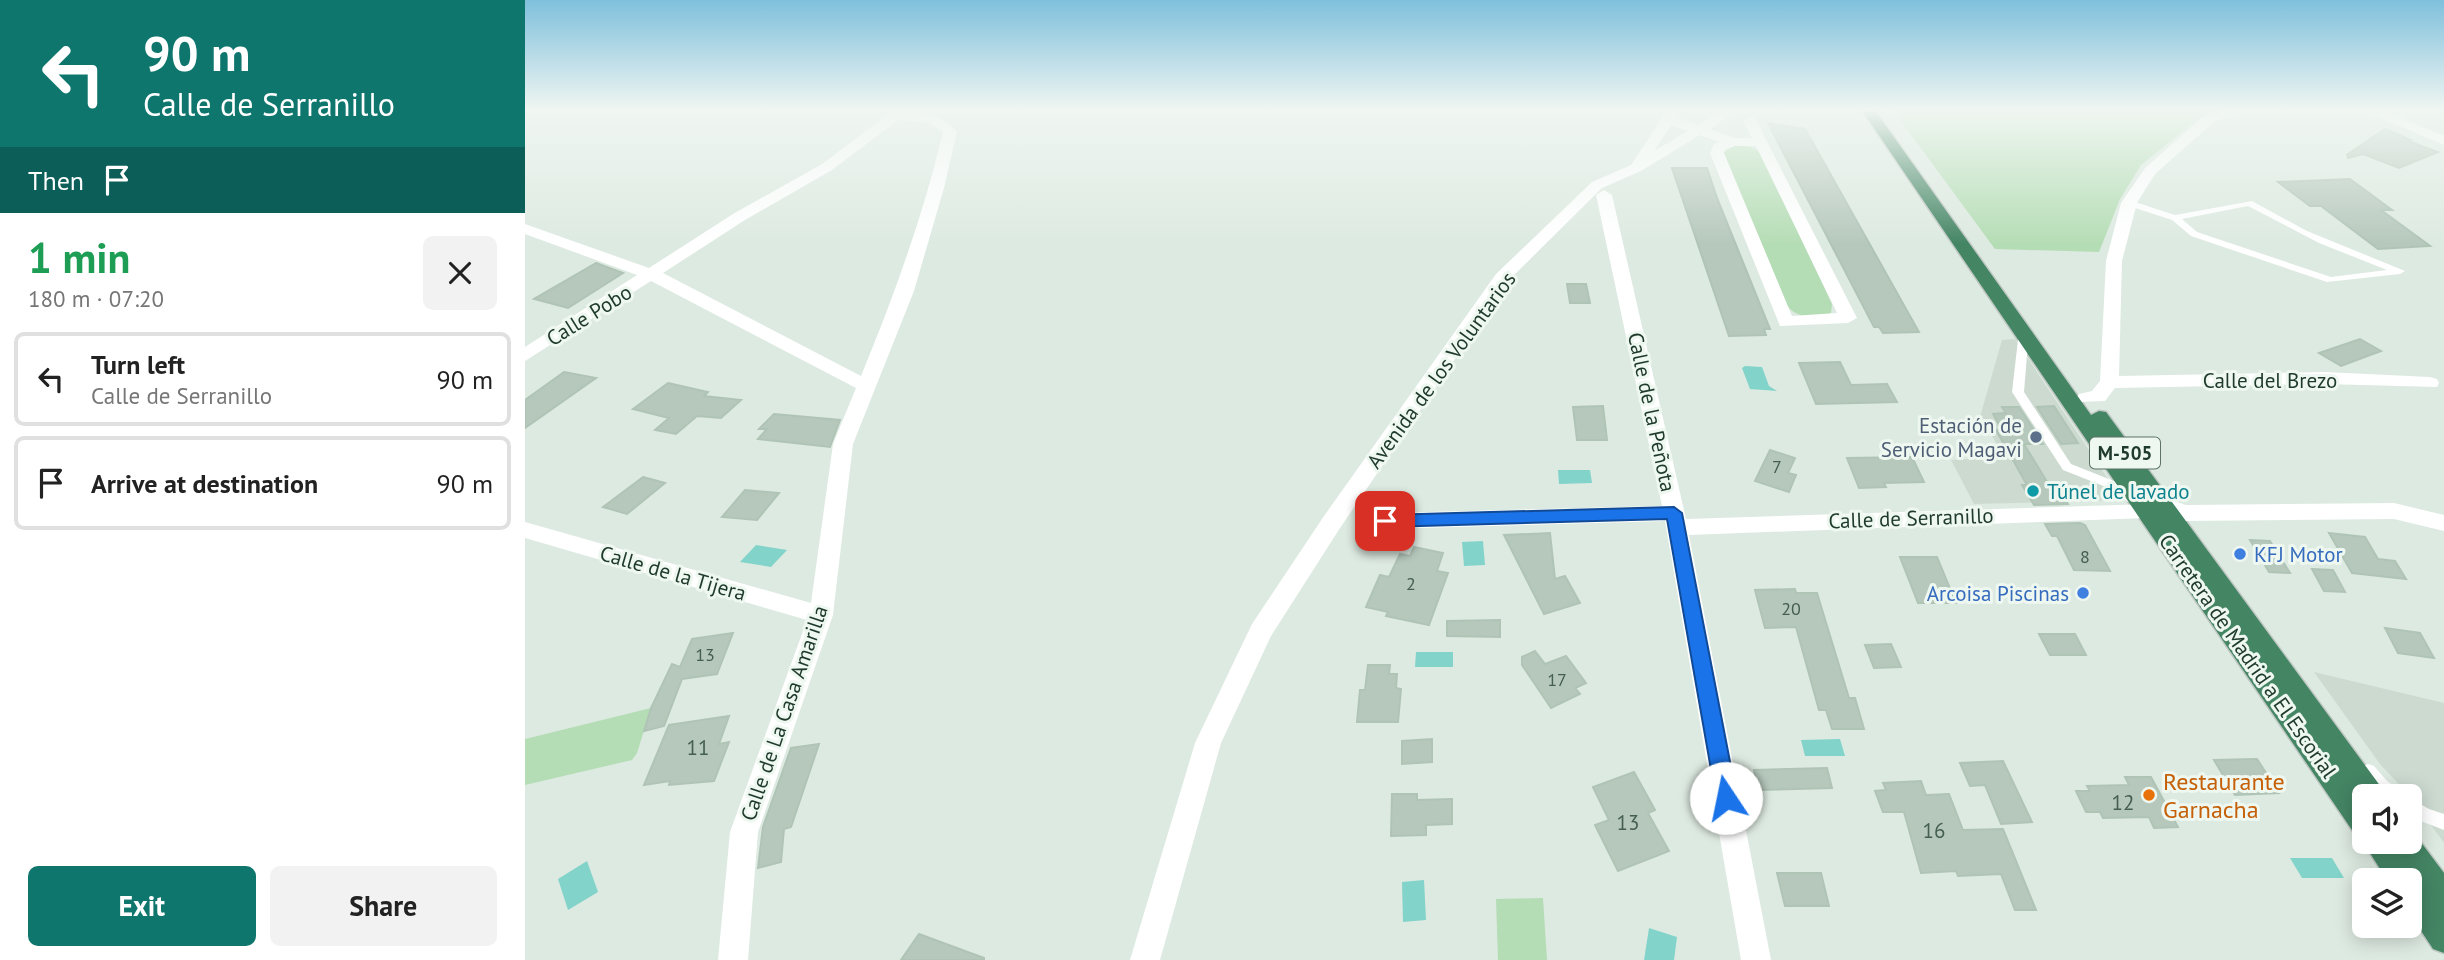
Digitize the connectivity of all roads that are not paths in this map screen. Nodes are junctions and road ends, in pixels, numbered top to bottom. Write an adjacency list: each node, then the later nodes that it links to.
1 (845, 154): 16 (street, Calle Pobo)
2 (945, 154): 21 (street, Calle de La Casa Amarilla)
3 (1634, 154): 12 (street)
4 (1645, 154): 11 (street)
5 (1660, 154): 11 (street, Avenida de los Voluntarios)
6 (1717, 154): 7 (street)
7 (1767, 154)
8 (1899, 154): 17 (highway, Carretera de Madrid a El Escorial / M-505)
9 (1911, 154): 22 (highway, Carretera de Madrid a El Escorial / M-505)
10 (2169, 154): 13 (street)
11 (1636, 168): 12 (street, Avenida de los Voluntarios)
12 (1601, 190): 24 (street, Calle de la Peñota); 40 (street, Avenida de los Voluntarios)
13 (2129, 203): 14 (lane); 19 (street)
14 (2175, 218): 14 (lane)
15 (525, 229): 16 (street)
16 (653, 275): 18 (street, Calle Pobo); 21 (street)
17 (2024, 331): 23 (highway, Carretera de Madrid a El Escorial / M-505); 23 (lane)
18 (525, 355)
19 (2109, 382): 20 (street, Calle del Brezo); 22 (street)
20 (2430, 383)
21 (866, 386): 28 (street, Calle de La Casa Amarilla)
22 (2086, 397): 23 (highway, Carretera de Madrid a El Escorial / M-505)
23 (2153, 507): 24 (street, Calle de Serranillo); 26 (street, Calle de Serranillo); 29 (highway, Carretera de Madrid a El Escorial / M-505); 32 (highway, Carretera de Madrid a El Escorial / M-505)
24 (1675, 520): 25 (street, Calle de Serranillo); 41 (street, Calle de la Peñota)
25 (1385, 521)
26 (2444, 523)
27 (525, 530): 28 (street, Calle de la Tijera)
28 (821, 615): 39 (street, Calle de La Casa Amarilla)
29 (2290, 683): 30 (highway, Carretera de Madrid a El Escorial / M-505); 31 (lane)
30 (2362, 784)
31 (2379, 784)
32 (2352, 806)
33 (2422, 812): 34 (lane)
34 (2444, 822)
35 (2413, 854): 36 (highway)
36 (2444, 898)
37 (2422, 906): 38 (highway)
38 (2444, 938)
39 (733, 960)
40 (1145, 960)
41 (1756, 960)

